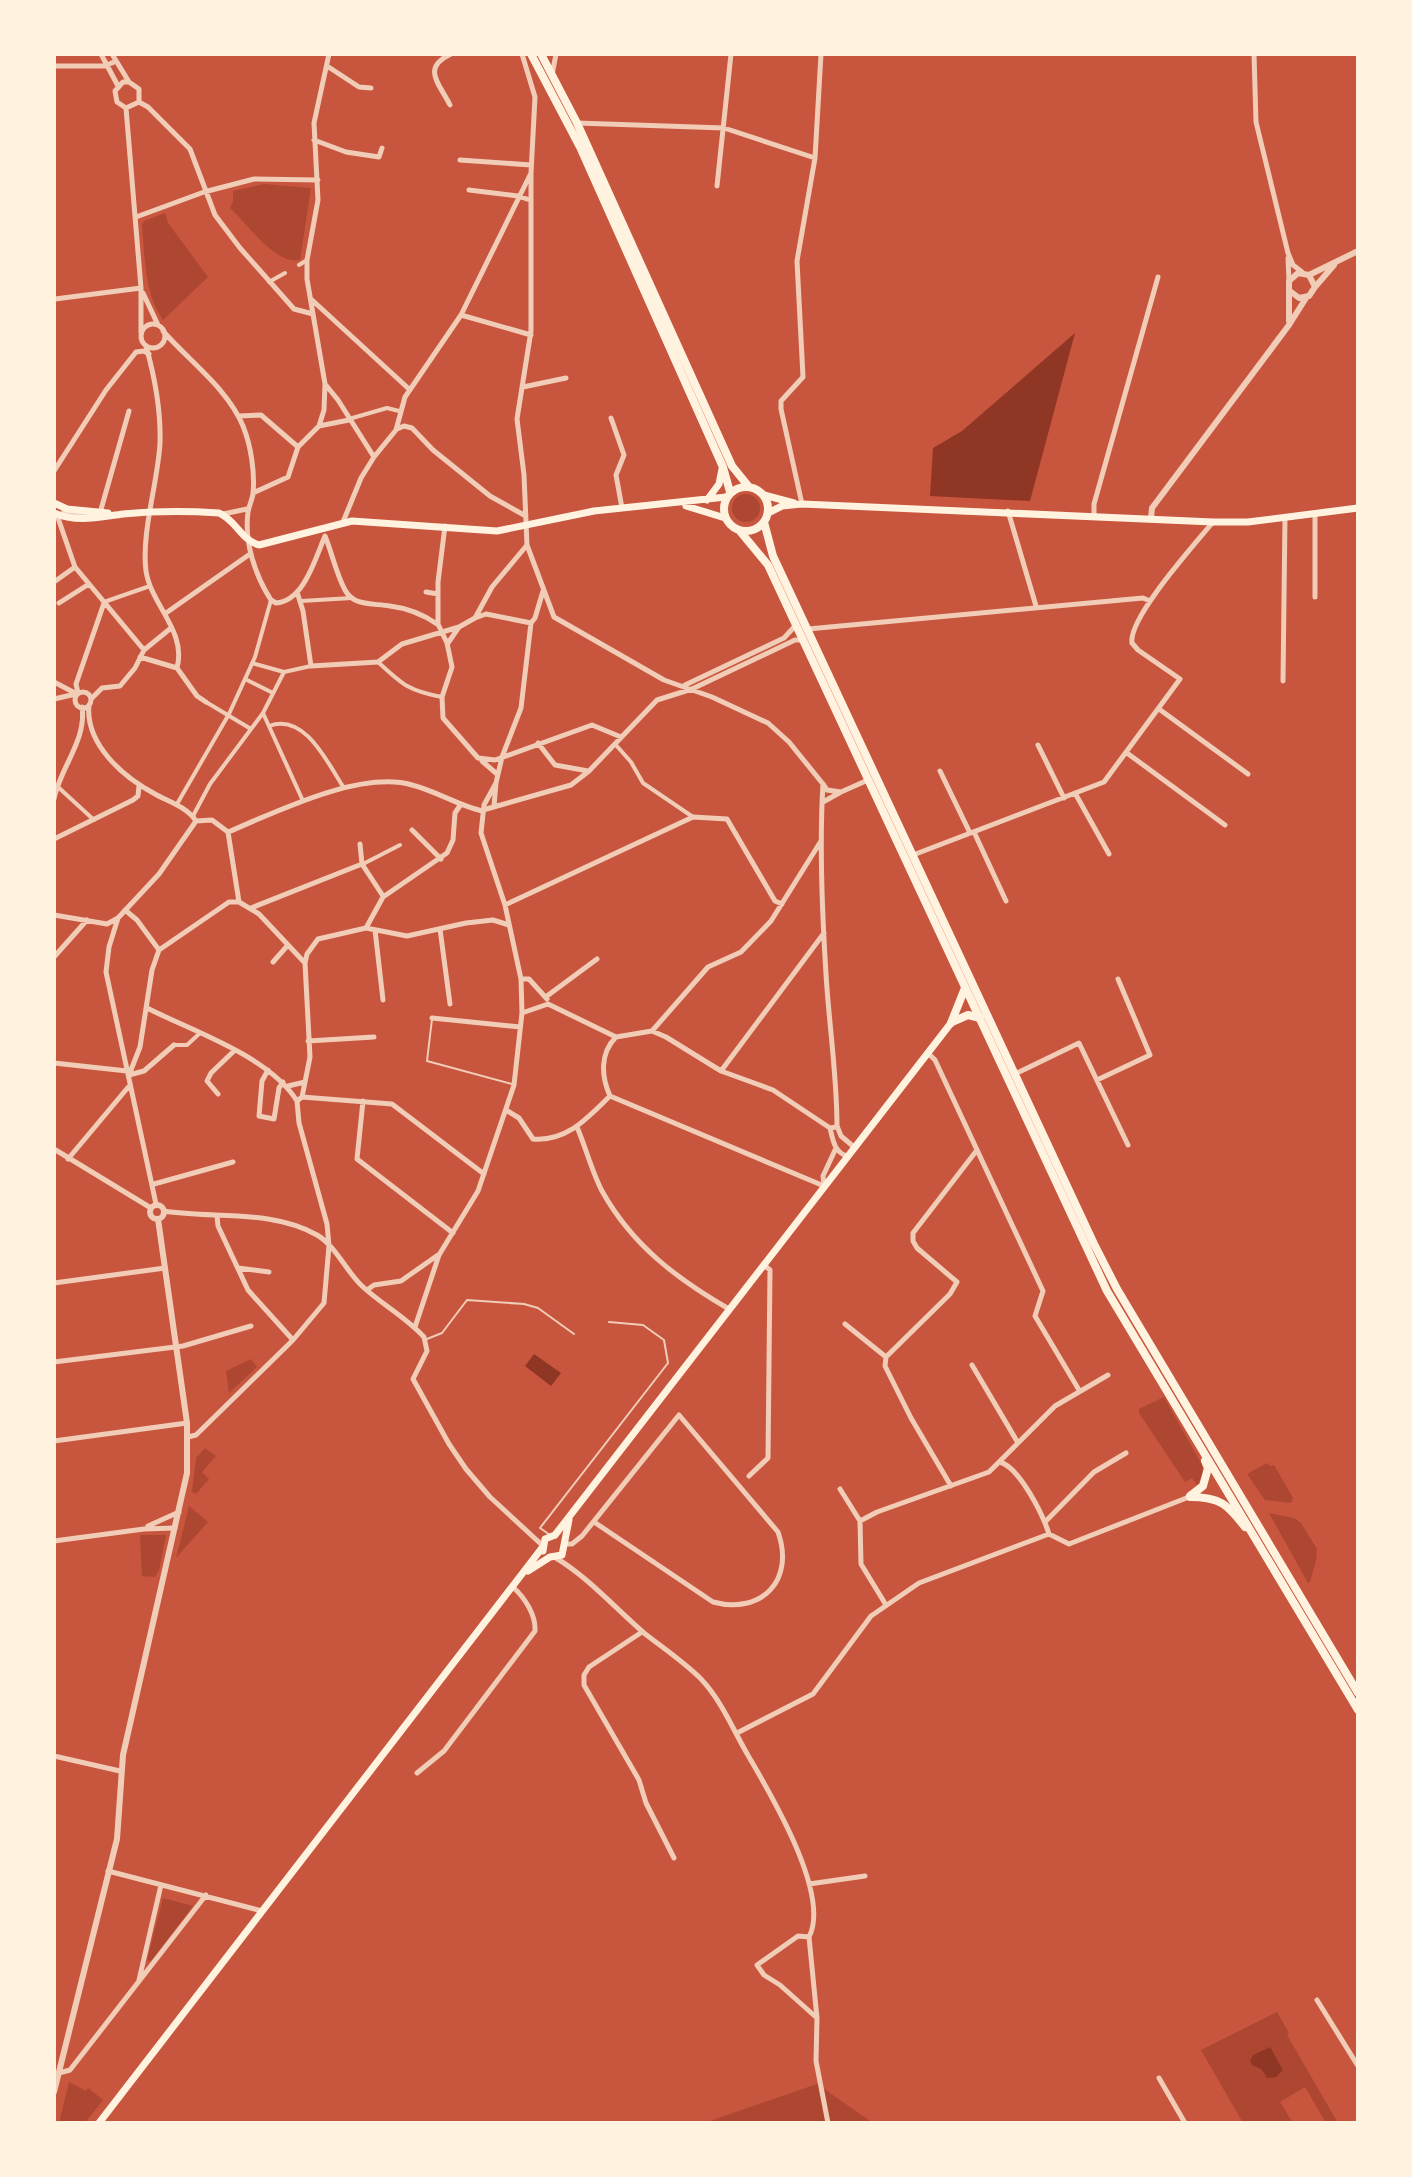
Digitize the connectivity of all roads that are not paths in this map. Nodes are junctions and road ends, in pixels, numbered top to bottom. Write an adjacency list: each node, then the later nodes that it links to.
1 (101, 54): 14 (street)
2 (112, 54): 12 (street)
3 (329, 54): 15 (street)
4 (451, 54): 21 (street)
5 (522, 54): 29 (street)
6 (531, 54): 78 (highway)
7 (541, 54): 16 (highway)
8 (556, 54): 16 (street)
9 (731, 54): 24 (street)
10 (821, 54): 27 (street)
11 (1254, 54): 39 (street)
12 (114, 62): 14 (street); 17 (street)
13 (54, 66): 14 (street)
14 (105, 66): 18 (street)
15 (327, 66): 19 (street); 25 (street)
16 (552, 76): 23 (highway)
17 (129, 82): 18 (street); 20 (street)
18 (118, 86): 22 (street)
19 (371, 88)
20 (139, 102): 22 (street); 34 (street)
21 (450, 105)
22 (126, 108): 37 (street)
23 (577, 123): 24 (street); 80 (highway)
24 (724, 128): 27 (street); 32 (street)
25 (314, 140): 26 (street); 31 (street)
26 (382, 148)
27 (815, 158): 87 (street)
28 (460, 160): 29 (street)
29 (531, 165): 30 (street)
30 (531, 173): 35 (street); 36 (street)
31 (318, 180): 34 (street); 40 (street)
32 (717, 186)
33 (469, 190): 35 (street)
34 (204, 192): 37 (street); 47 (street)
35 (518, 196): 36 (street); 56 (street)
36 (531, 201): 61 (street)
37 (136, 217): 49 (street)
38 (1358, 251): 41 (street)
39 (1288, 253): 44 (street); 46 (street)
40 (307, 260): 42 (street); 53 (street)
41 (1337, 263): 44 (street); 48 (street)
42 (299, 265)
43 (285, 273): 47 (street)
44 (1306, 273): 46 (street); 48 (street)
45 (1158, 277): 100 (street)
46 (1289, 281): 50 (street)
47 (269, 282): 54 (street)
48 (1315, 287): 51 (street)
49 (141, 288): 52 (street); 57 (street); 60 (street)
50 (1290, 291): 51 (street); 58 (street)
51 (1306, 298): 58 (street)
52 (55, 299)
53 (311, 300): 54 (street); 55 (street); 68 (street)
54 (294, 309): 55 (street)
55 (313, 314): 66 (street)
56 (461, 315): 61 (street); 68 (street)
57 (158, 325): 59 (street); 60 (street)
58 (1289, 325): 104 (street)
59 (163, 331): 62 (street); 71 (street)
60 (141, 333): 62 (street)
61 (531, 335): 67 (street)
62 (145, 345): 63 (street); 64 (street)
63 (136, 352): 64 (street); 79 (street)
64 (149, 354): 95 (street)
65 (566, 378): 67 (street)
66 (325, 384): 73 (street); 74 (street)
67 (523, 387): 99 (street)
68 (409, 389): 70 (street)
69 (129, 411): 94 (street)
70 (399, 411): 73 (street); 75 (street)
71 (239, 416): 76 (street); 81 (street)
72 (611, 418): 90 (street)
73 (349, 419): 74 (street); 77 (street)
74 (319, 426): 76 (street)
75 (396, 430): 77 (street); 99 (street)
76 (298, 447): 81 (street)
77 (374, 457): 105 (street)
78 (723, 467): 82 (highway); 84 (main road)
79 (54, 471)
80 (749, 487): 82 (highway); 83 (highway)
81 (253, 493): 88 (street)
82 (728, 495): 84 (main road); 102 (highway)
83 (764, 495): 87 (main road); 103 (highway)
84 (706, 500): 86 (main road)
85 (54, 503): 92 (main road)
86 (680, 504): 90 (main road); 102 (main road)
87 (799, 504): 91 (main road); 103 (main road)
88 (248, 508): 98 (street); 111 (street)
89 (1358, 508): 93 (main road)
90 (622, 509): 107 (main road)
91 (1008, 511): 100 (main road); 129 (street)
92 (88, 512): 94 (main road); 96 (street)
93 (1315, 512): 101 (main road); 122 (street)
94 (100, 513): 97 (main road)
95 (150, 513): 97 (main road); 98 (main road); 117 (street)
96 (57, 514): 97 (main road); 114 (street)
97 (122, 514)
98 (223, 514): 111 (main road)
99 (524, 515): 107 (street)
100 (1094, 516): 104 (main road)
101 (1285, 517): 106 (main road); 150 (street)
102 (725, 518): 109 (highway)
103 (766, 518): 109 (highway); 137 (highway)
104 (1151, 518): 106 (main road)
105 (343, 522): 108 (main road); 110 (main road)
106 (1213, 522): 126 (street)
107 (525, 525): 108 (main road); 112 (street)
108 (445, 526): 121 (street)
109 (739, 530): 134 (highway)
110 (324, 533): 111 (main road); 119 (street); 123 (street)
111 (250, 542): 113 (street)
112 (527, 545): 118 (street); 131 (street)
113 (251, 553): 124 (street); 130 (street)
114 (75, 567): 115 (street); 116 (street)
115 (54, 582)
116 (89, 584): 127 (street); 128 (street)
117 (150, 586): 127 (street); 130 (street)
118 (543, 590): 132 (street); 149 (street)
119 (297, 592): 124 (street); 125 (street)
120 (426, 592): 121 (street)
121 (438, 594): 133 (street)
122 (1315, 597)
123 (352, 598): 125 (street); 133 (street)
124 (271, 600): 144 (street)
125 (301, 601): 145 (street)
126 (1150, 601): 129 (street); 161 (street)
127 (104, 602): 141 (street); 155 (street)
128 (59, 603)
129 (1036, 606): 137 (street)
130 (166, 613): 136 (street)
131 (475, 618): 132 (street); 135 (street)
132 (531, 623): 173 (street)
133 (438, 624): 138 (street)
134 (796, 625): 139 (highway); 152 (street)
135 (459, 627): 138 (street); 140 (street)
136 (171, 628): 141 (street); 146 (street)
137 (807, 629): 207 (highway)
138 (442, 631): 140 (street); 143 (street)
139 (803, 640): 153 (street); 179 (highway)
140 (447, 643): 156 (street)
141 (144, 650): 142 (street)
142 (140, 657): 146 (street); 160 (street)
143 (378, 662): 145 (street); 156 (street)
144 (252, 663): 147 (street); 148 (street)
145 (311, 666): 147 (street)
146 (177, 668): 159 (street)
147 (287, 671): 154 (street)
148 (245, 679): 154 (street); 163 (street)
149 (664, 680): 152 (street); 158 (street)
150 (1283, 681)
151 (54, 682): 155 (street)
152 (684, 686): 153 (street)
153 (692, 689): 158 (street); 181 (street)
154 (273, 693): 162 (street)
155 (77, 694): 157 (street); 160 (street); 160 (street)
156 (442, 697): 174 (street)
157 (54, 699)
158 (657, 700): 168 (street)
159 (206, 702): 163 (street)
160 (87, 704): 166 (street); 167 (street)
161 (1159, 709): 172 (street); 178 (street)
162 (263, 713): 164 (street); 165 (street)
163 (229, 714): 165 (street); 192 (street)
164 (269, 726): 184 (street); 189 (street)
165 (251, 729): 196 (street)
166 (79, 733): 167 (street); 183 (street)
167 (92, 734): 182 (street)
168 (621, 737): 169 (street); 170 (street)
169 (538, 743): 173 (street); 175 (street)
170 (615, 744): 175 (street); 195 (street)
171 (1038, 745): 187 (street)
172 (1127, 753): 186 (street); 198 (street)
173 (502, 757): 174 (street); 177 (street)
174 (478, 758): 177 (street)
175 (589, 771): 193 (street)
176 (940, 771): 201 (street)
177 (497, 774): 180 (street)
178 (1248, 774)
179 (868, 780): 185 (street); 233 (highway)
180 (496, 783): 193 (street); 194 (street)
181 (823, 784): 185 (street); 190 (street)
182 (138, 785): 192 (street); 197 (street)
183 (55, 786): 188 (street); 197 (street)
184 (344, 788): 189 (street); 191 (street)
185 (841, 792): 190 (street)
186 (1075, 793): 187 (street); 206 (street)
187 (1064, 798): 201 (street)
188 (54, 799)
189 (303, 801): 200 (street)
190 (822, 803): 203 (street)
191 (461, 804): 194 (street); 208 (street)
192 (177, 805): 196 (street)
193 (494, 806): 194 (street)
194 (482, 811): 214 (street)
195 (693, 817): 213 (street); 214 (street)
196 (195, 819): 200 (street); 216 (street)
197 (94, 820): 202 (street)
198 (1225, 825)
199 (412, 830): 208 (street)
200 (228, 832): 212 (street)
201 (972, 833): 207 (street); 211 (street)
202 (54, 839)
203 (821, 841): 213 (street); 224 (street)
204 (360, 844): 209 (street)
205 (400, 845): 209 (street)
206 (1109, 854)
207 (912, 855): 255 (highway)
208 (441, 859): 210 (street)
209 (362, 864): 210 (street); 215 (street)
210 (383, 897): 221 (street)
211 (1006, 901)
212 (239, 902): 215 (street); 226 (street)
213 (782, 904): 243 (street)
214 (505, 905): 220 (street)
215 (251, 908): 225 (street)
216 (125, 910): 218 (street); 226 (street)
217 (54, 915): 219 (street)
218 (118, 918): 219 (street); 254 (street)
219 (87, 920): 227 (street)
220 (509, 925): 222 (street); 231 (street)
221 (366, 928): 223 (street); 230 (street)
222 (440, 929): 223 (street); 236 (street)
223 (375, 930): 234 (street)
224 (824, 932): 253 (street); 267 (street)
225 (288, 945): 229 (street); 230 (street)
226 (159, 950): 237 (street)
227 (54, 957)
228 (597, 959): 235 (street)
229 (273, 962)
230 (305, 963): 247 (street)
231 (521, 979): 235 (street); 238 (street)
232 (1118, 979): 256 (street)
233 (966, 987): 240 (highway); 241 (highway)
234 (383, 1000)
235 (547, 1000): 238 (street); 246 (street)
236 (450, 1004)
237 (147, 1008): 244 (street); 254 (street)
238 (522, 1013): 242 (street)
239 (432, 1018): 242 (street); 260 (lane)
240 (980, 1018): 241 (highway); 307 (highway)
241 (951, 1023): 250 (main road)
242 (520, 1027): 260 (street)
243 (652, 1031): 246 (street); 253 (street)
244 (199, 1034): 248 (street); 249 (street)
245 (374, 1037): 247 (street)
246 (616, 1037): 262 (street)
247 (308, 1041): 257 (street)
248 (174, 1045): 254 (street)
249 (235, 1050): 252 (street); 261 (street)
250 (928, 1053): 269 (main road); 272 (street)
251 (54, 1063): 254 (street)
252 (268, 1070): 259 (street); 259 (street)
253 (721, 1071): 267 (street)
254 (128, 1073): 258 (street)
255 (1014, 1074): 256 (street); 335 (highway)
256 (1097, 1080): 268 (street)
257 (305, 1082): 259 (street); 263 (street)
258 (131, 1084): 274 (street); 277 (street)
259 (286, 1084): 263 (street)
260 (514, 1085): 265 (street)
261 (218, 1094)
262 (610, 1096): 266 (street); 278 (street)
263 (300, 1099): 264 (street); 284 (street)
264 (363, 1101): 276 (street); 283 (street)
265 (506, 1110): 266 (street); 276 (street)
266 (577, 1127): 292 (street)
267 (833, 1127): 269 (street); 270 (street)
268 (1128, 1145)
269 (854, 1147): 273 (main road)
270 (836, 1148): 273 (street); 278 (street)
271 (54, 1149): 274 (street)
272 (977, 1150): 301 (street); 305 (street)
273 (847, 1156): 278 (main road)
274 (68, 1159): 279 (street)
275 (233, 1162): 277 (street)
276 (484, 1174): 283 (street)
277 (154, 1184): 279 (street)
278 (824, 1186): 286 (main road)
279 (153, 1206): 280 (street); 282 (street)
280 (164, 1211): 281 (street); 282 (street)
281 (217, 1216): 284 (street); 288 (street)
282 (158, 1219): 287 (street)
283 (453, 1233): 285 (street)
284 (329, 1246): 291 (street); 299 (street)
285 (439, 1255): 291 (street); 296 (street)
286 (763, 1264): 292 (main road); 313 (street)
287 (165, 1268): 290 (street); 300 (street)
288 (237, 1268): 289 (street); 299 (street)
289 (269, 1272)
290 (54, 1283)
291 (367, 1290): 296 (street)
292 (729, 1309): 318 (main road)
293 (609, 1322): 325 (lane)
294 (845, 1324): 301 (street)
295 (251, 1326): 300 (street)
296 (415, 1327): 298 (street)
297 (574, 1334): 298 (lane)
298 (426, 1339): 325 (street)
299 (293, 1340): 308 (street)
300 (176, 1346): 302 (street); 306 (street)
301 (886, 1357): 314 (street)
302 (54, 1362)
303 (972, 1365): 310 (street)
304 (1108, 1375): 305 (street)
305 (1079, 1390): 310 (street)
306 (187, 1423): 308 (street); 309 (street)
307 (1188, 1424): 316 (highway); 328 (highway)
308 (188, 1437): 317 (street)
309 (54, 1441)
310 (1018, 1443): 312 (street)
311 (1126, 1453): 321 (street)
312 (1000, 1462): 314 (street); 321 (street)
313 (749, 1476)
314 (951, 1486): 319 (street)
315 (840, 1489): 319 (street)
316 (1190, 1497): 324 (street); 328 (highway)
317 (179, 1512): 322 (street); 323 (street)
318 (572, 1513): 325 (main road); 327 (main road)
319 (860, 1521): 333 (street)
320 (594, 1522): 320 (street); 327 (street)
321 (1045, 1522): 324 (street)
322 (175, 1528): 323 (street); 339 (street)
323 (144, 1529): 326 (street)
324 (1049, 1534): 333 (street)
325 (547, 1540): 327 (main road); 329 (main road); 331 (main road)
326 (54, 1541)
327 (564, 1545): 329 (main road); 330 (street)
328 (1268, 1557): 336 (highway)
329 (553, 1558): 330 (street); 331 (main road)
330 (573, 1568): 334 (street)
331 (523, 1575): 332 (main road)
332 (513, 1587): 340 (street); 347 (main road)
333 (886, 1605): 337 (street)
334 (643, 1632): 337 (street); 341 (street)
335 (1358, 1693)
336 (1358, 1710)
337 (737, 1733): 344 (street)
338 (54, 1756): 339 (street)
339 (120, 1771): 342 (street)
340 (417, 1773)
341 (674, 1858)
342 (108, 1871): 345 (street); 353 (street)
343 (865, 1876): 344 (street)
344 (809, 1884): 348 (street)
345 (161, 1885): 346 (street); 349 (street)
346 (206, 1895): 347 (street); 349 (street)
347 (262, 1911): 356 (main road)
348 (809, 1937): 351 (street); 351 (street)
349 (138, 1985): 353 (street)
350 (1317, 2000): 352 (street)
351 (817, 2018): 357 (street)
352 (1358, 2066)
353 (59, 2073): 355 (street)
354 (1159, 2078): 358 (street)
355 (54, 2092)
356 (99, 2123)
357 (828, 2123)
358 (1185, 2123)

